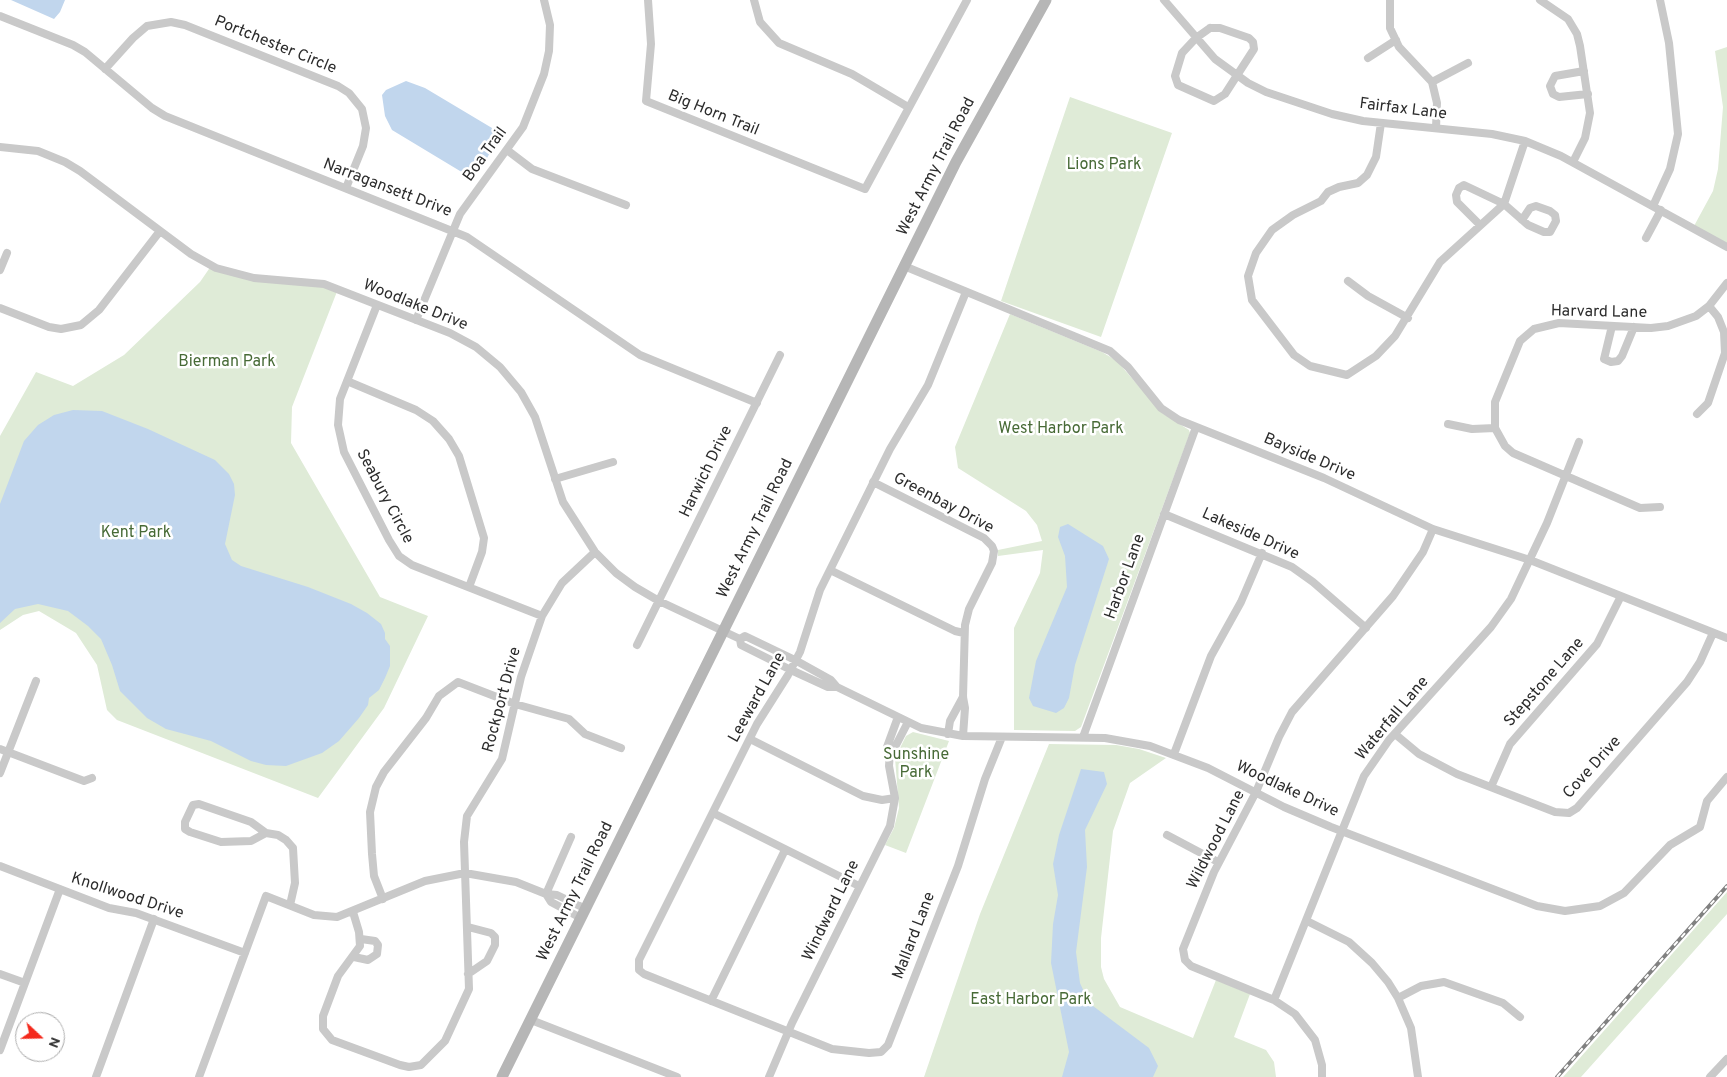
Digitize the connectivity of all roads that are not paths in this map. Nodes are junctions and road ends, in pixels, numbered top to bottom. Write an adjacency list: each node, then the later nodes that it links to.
1 (544, 0): 25 (street, Boa Trail)
2 (648, 0): 20 (street, Big Horn Trail)
3 (754, 0): 20 (street)
4 (967, 0): 20 (street)
5 (1046, 0): 39 (main road, West Army Trail Road)
6 (1164, 0): 11 (street, Fairfax Lane)
7 (1390, 0): 12 (street)
8 (1540, 0): 16 (street)
9 (1660, 0): 30 (street)
10 (0, 16): 15 (street, Narragansett Drive)
11 (1196, 38): 17 (street, Fairfax Lane); 17 (street); 17 (street)
12 (1396, 40): 13 (street); 18 (street)
13 (1368, 58)
14 (1468, 63): 18 (street)
15 (106, 69): 27 (street, Narragansett Drive); 27 (street, Portchester Circle)
16 (1584, 71): 19 (street); 19 (street)
17 (1236, 75): 21 (street, Fairfax Lane)
18 (1432, 82): 22 (street)
19 (1588, 94): 26 (street)
20 (908, 107)
21 (1381, 123): 22 (street, Fairfax Lane); 47 (street)
22 (1436, 128): 23 (street, Fairfax Lane)
23 (1526, 141): 26 (street, Fairfax Lane); 28 (street)
24 (0, 147): 34 (street, Woodlake Drive)
25 (507, 150): 29 (street); 35 (street, Boa Trail)
26 (1573, 162): 30 (street, Fairfax Lane)
27 (346, 188): 35 (street, Narragansett Drive)
28 (1504, 204): 32 (street); 33 (street); 33 (street)
29 (626, 205)
30 (1653, 206): 31 (street, Fairfax Lane)
31 (1661, 210): 36 (street); 37 (street, Fairfax Lane)
32 (1522, 220)
33 (1480, 225): 47 (street)
34 (160, 230): 44 (street, Woodlake Drive); 46 (street)
35 (452, 230): 48 (street, Boa Trail); 53 (street, Narragansett Drive)
36 (1646, 238)
37 (1727, 247)
38 (7, 253): 40 (street)
39 (904, 266): 43 (street, Bayside Drive); 75 (main road, West Army Trail Road)
40 (0, 270)
41 (1348, 281): 47 (street)
42 (1727, 283): 45 (street, Harvard Lane)
43 (966, 292): 56 (street, Bayside Drive); 62 (street, Leeward Lane)
44 (377, 304): 48 (street, Woodlake Drive); 52 (street, Seabury Circle)
45 (1709, 306): 50 (street, Harvard Lane); 54 (street)
46 (0, 308)
47 (1408, 318)
48 (416, 320): 61 (street, Woodlake Drive)
49 (1612, 326): 50 (street, Harvard Lane); 50 (street); 57 (street, Harvard Lane)
50 (1634, 327)
51 (780, 355): 53 (street, Harwich Drive)
52 (347, 382): 70 (street, Seabury Circle); 70 (street)
53 (757, 403): 72 (street, Harwich Drive)
54 (1697, 414)
55 (1448, 424): 57 (street)
56 (1196, 427): 64 (street, Harbor Lane); 65 (street, Bayside Drive)
57 (1495, 428): 60 (street)
58 (1579, 442): 60 (street)
59 (613, 462): 61 (street)
60 (1566, 474): 63 (street); 68 (street, Waterfall Lane)
61 (555, 479): 66 (street, Woodlake Drive)
62 (873, 482): 69 (street, Leeward Lane); 77 (street, Greenbay Drive)
63 (1660, 507)
64 (1164, 514): 67 (street, Lakeside Drive); 93 (street, Harbor Lane)
65 (1432, 529): 68 (street, Bayside Drive); 74 (street, Wildwood Lane)
66 (595, 552): 72 (street, Woodlake Drive); 73 (street, Rockport Drive)
67 (1262, 553): 74 (street, Lakeside Drive); 99 (street)
68 (1530, 560): 71 (street, Bayside Drive); 90 (street, Waterfall Lane)
69 (830, 570): 77 (street); 81 (street, Leeward Lane)
70 (469, 587): 73 (street, Seabury Circle)
71 (1621, 596): 76 (street, Bayside Drive); 103 (street, Stepstone Lane)
72 (659, 601): 75 (street, Woodlake Drive); 80 (street, Harwich Drive)
73 (542, 616): 86 (street, Rockport Drive)
74 (1366, 628): 104 (street, Wildwood Lane)
75 (723, 631): 79 (street, Woodlake Drive); 121 (main road, West Army Trail Road)
76 (1713, 633): 78 (street, Bayside Drive); 103 (street, Cove Drive)
77 (964, 634): 85 (street, Greenbay Drive)
78 (1727, 638)
79 (740, 639): 81 (street, Woodlake Drive); 82 (street, Woodlake Drive)
80 (637, 645)
81 (796, 660): 82 (street, Leeward Lane); 84 (street, Woodlake Drive)
82 (791, 670): 84 (street, Woodlake Drive); 94 (street, Leeward Lane)
83 (36, 681): 97 (street)
84 (837, 687): 87 (street, Woodlake Drive)
85 (963, 697): 89 (street, Greenbay Drive); 91 (street, Greenbay Drive)
86 (514, 704): 95 (street); 114 (street, Rockport Drive); 118 (street)
87 (898, 717): 88 (street, Woodlake Drive); 98 (street, Windward Lane)
88 (908, 722): 89 (street, Woodlake Drive); 98 (street)
89 (948, 734): 91 (street, Woodlake Drive)
90 (1395, 734): 103 (street, Cove Drive); 107 (street, Waterfall Lane)
91 (963, 736): 92 (street, Woodlake Drive)
92 (1002, 737): 93 (street, Woodlake Drive); 136 (street, Mallard Lane)
93 (1083, 737): 99 (street, Woodlake Drive)
94 (750, 739): 105 (street); 106 (street, Leeward Lane)
95 (621, 748)
96 (0, 749): 97 (street)
97 (8, 752): 100 (street); 102 (street)
98 (890, 752): 105 (street, Windward Lane)
99 (1174, 754): 104 (street, Woodlake Drive)
100 (0, 773)
101 (1727, 777): 107 (street, Woodlake Drive)
102 (92, 778)
103 (1491, 787)
104 (1256, 792): 107 (street, Woodlake Drive); 112 (street, Wildwood Lane)
105 (895, 798): 115 (street, Windward Lane)
106 (713, 813): 111 (street); 133 (street, Leeward Lane)
107 (1342, 830): 123 (street, Waterfall Lane)
108 (266, 833): 108 (street); 119 (street)
109 (1167, 835): 112 (street)
110 (571, 838): 117 (street)
111 (785, 850): 115 (street); 133 (street)
112 (1218, 862): 132 (street, Wildwood Lane)
113 (0, 866): 116 (street, Knollwood Drive)
114 (465, 873): 117 (street); 118 (street); 124 (street, Rockport Drive)
115 (859, 886): 136 (street, Windward Lane)
116 (60, 889): 122 (street, Knollwood Drive); 130 (street)
117 (546, 894): 121 (street)
118 (383, 899): 120 (street)
119 (290, 905): 120 (street); 126 (street)
120 (353, 912): 125 (street)
121 (583, 914): 135 (main road, West Army Trail Road)
122 (154, 919): 126 (street, Knollwood Drive); 139 (street)
123 (1307, 921): 131 (street); 132 (street, Waterfall Lane)
124 (468, 927): 129 (street, Rockport Drive); 129 (street)
125 (361, 940): 127 (street, Rockport Drive); 127 (street)
126 (245, 953): 140 (street)
127 (354, 957): 129 (street, Rockport Drive)
128 (0, 974): 130 (street)
129 (468, 974)
130 (25, 983): 137 (street)
131 (1398, 998): 134 (street); 145 (street)
132 (1274, 1000): 144 (street, Wildwood Lane)
133 (711, 1002): 136 (street, Leeward Lane)
134 (1520, 1018)
135 (531, 1020): 141 (main road, West Army Trail Road); 142 (street)
136 (788, 1031): 143 (street, Windward Lane)
137 (0, 1050)
138 (1727, 1058): 146 (street)
139 (96, 1077)
140 (199, 1077)
141 (502, 1077)
142 (677, 1077)
143 (769, 1077)
144 (1322, 1077)
145 (1418, 1077)
146 (1710, 1077)

